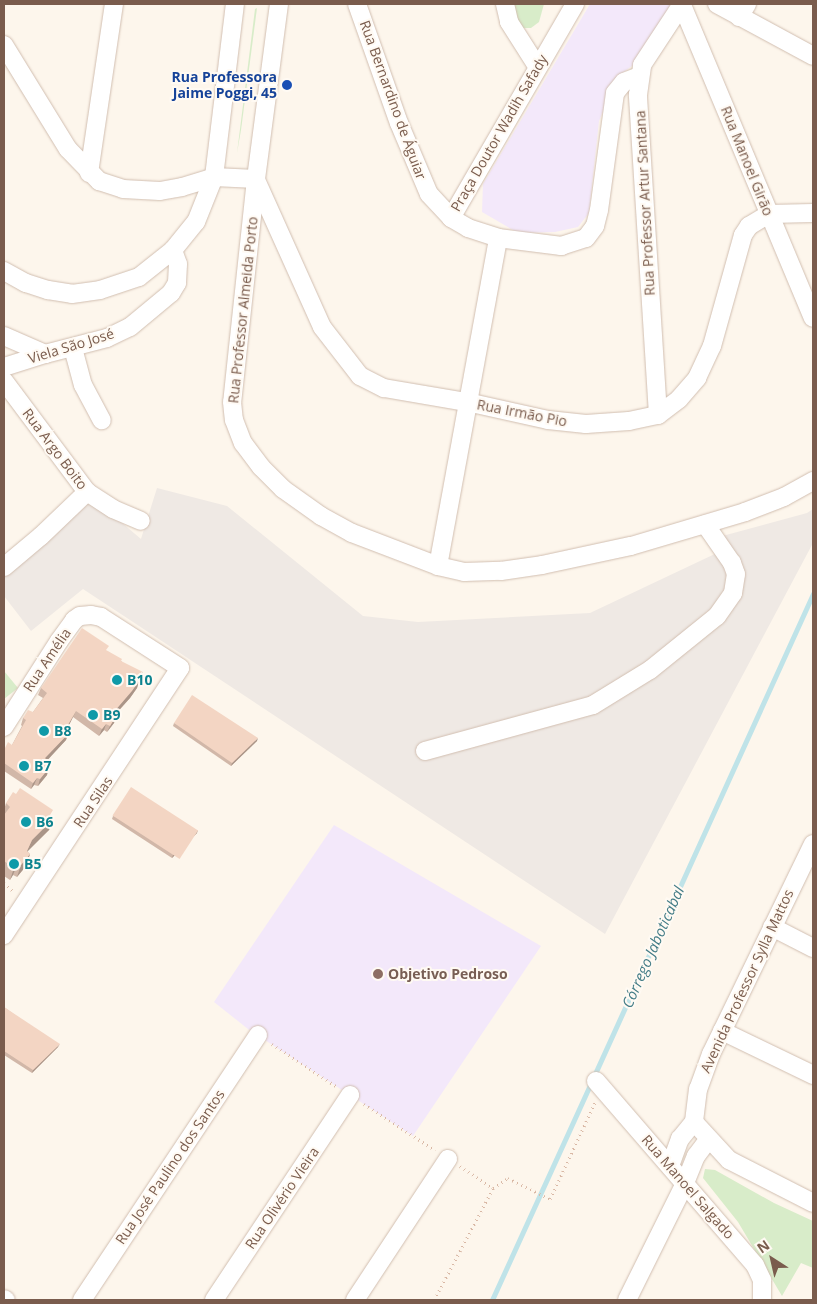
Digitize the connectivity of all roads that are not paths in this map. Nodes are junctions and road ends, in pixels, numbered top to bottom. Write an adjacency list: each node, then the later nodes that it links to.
1 (114, 4): 14 (street)
2 (235, 4): 15 (street)
3 (279, 4): 16 (street, Rua Professor Almeida Porto)
4 (357, 4): 19 (street, Rua Bernardino de Águiar)
5 (505, 4): 12 (street)
6 (575, 4): 12 (street, Praça Doutor Wadih Safady)
7 (682, 4): 13 (street, Rua Professor Artur Santana); 18 (street, Rua Manoel Girão)
8 (717, 4): 9 (street)
9 (743, 10): 11 (street)
10 (6, 53): 14 (street)
11 (813, 56)
12 (537, 66): 19 (street, Praça Doutor Wadih Safady)
13 (640, 76): 20 (street, Praça Doutor Wadih Safady); 30 (street, Rua Professor Artur Santana)
14 (89, 172): 15 (street)
15 (214, 177): 16 (street); 21 (street)
16 (256, 179): 29 (street, Rua Irmão Pio); 36 (street, Rua Professor Almeida Porto)
17 (813, 212): 18 (street)
18 (768, 214): 23 (street, Rua Manoel Girão); 30 (street, Rua Irmão Pio)
19 (451, 218): 20 (street, Praça Doutor Wadih Safady)
20 (498, 238): 29 (street)
21 (173, 250): 22 (street); 25 (street, Viela São José)
22 (4, 271)
23 (813, 318)
24 (4, 336): 26 (street)
25 (72, 348): 26 (street, Viela São José); 31 (street)
26 (45, 354): 27 (street, Viela São José)
27 (4, 367)
28 (4, 381): 33 (street, Rua Argo Boito)
29 (467, 402): 30 (street, Rua Irmão Pio); 36 (street)
30 (658, 415)
31 (102, 420)
32 (813, 482): 35 (street, Rua Professor Almeida Porto)
33 (87, 492): 34 (street, Rua Argo Boito); 37 (street)
34 (140, 521)
35 (705, 524): 36 (street, Rua Professor Almeida Porto); 40 (street)
36 (438, 566)
37 (4, 567)
38 (180, 668): 39 (street, Rua Amélia); 44 (street, Rua Silas)
39 (4, 727)
40 (425, 751)
41 (813, 844): 42 (street, Avenida Professor Sylla Mattos)
42 (807, 872): 43 (street, Avenida Professor Sylla Mattos)
43 (772, 927): 45 (street); 46 (street, Avenida Professor Sylla Mattos)
44 (4, 935)
45 (813, 948)
46 (722, 1031): 48 (street); 51 (street, Avenida Professor Sylla Mattos)
47 (258, 1035): 57 (street, Rua José Paulino dos Santos)
48 (813, 1075)
49 (599, 1084): 54 (street, Rua Manoel Salgado)
50 (350, 1095): 58 (street, Rua Olivério Vieira)
51 (694, 1122): 52 (street); 54 (street)
52 (708, 1140): 55 (street); 56 (street)
53 (448, 1159): 59 (street)
54 (670, 1166): 55 (street, Rua Manoel Salgado)
55 (685, 1183): 60 (street); 61 (street, Rua Manoel Salgado)
56 (813, 1203)
57 (82, 1300)
58 (214, 1300)
59 (355, 1300)
60 (628, 1300)
61 (762, 1300)

